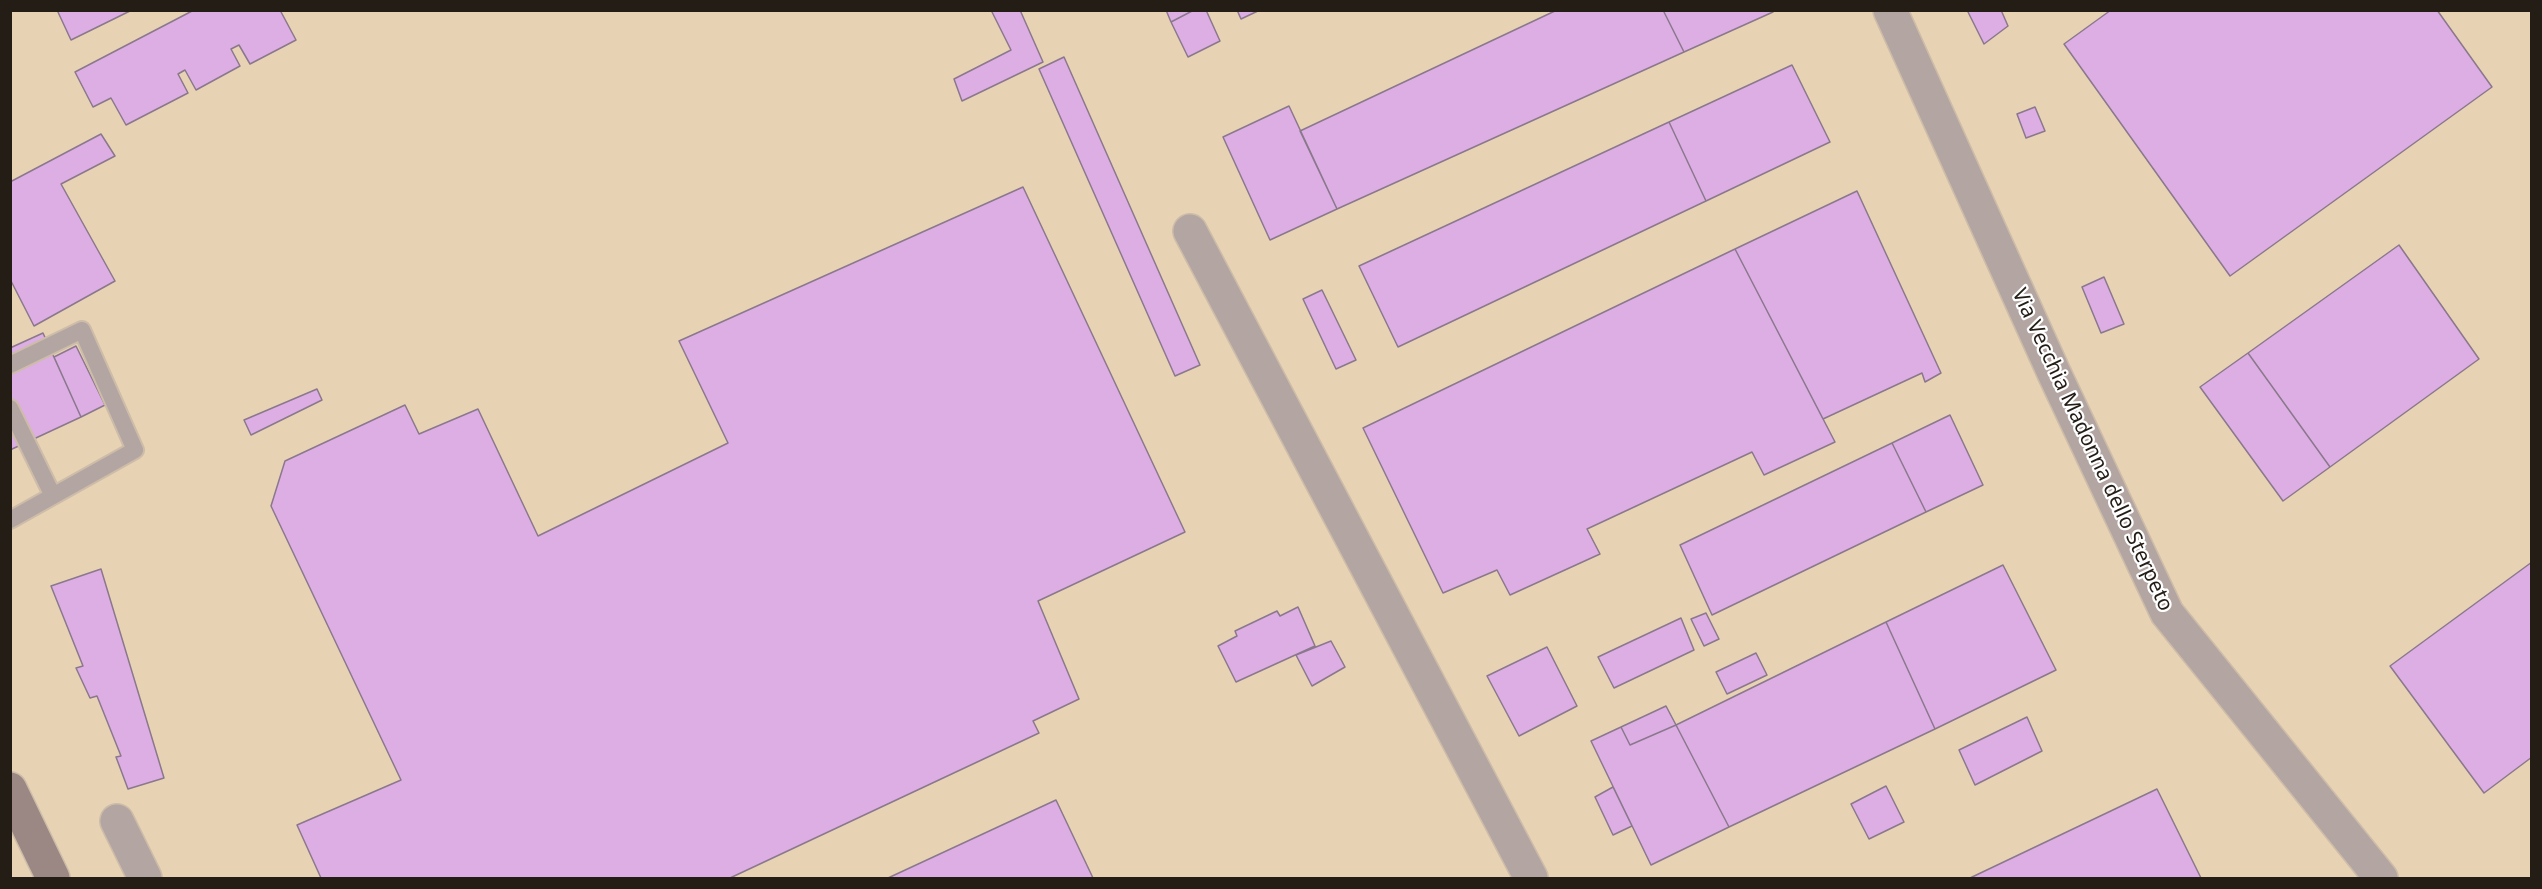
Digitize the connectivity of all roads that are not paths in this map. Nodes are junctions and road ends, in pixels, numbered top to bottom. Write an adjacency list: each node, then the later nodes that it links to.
1 (1890, 10): 12 (street, Via Vecchia Madonna dello Sterpeto)
2 (1190, 231): 11 (street)
3 (10, 365): 5 (lane)
4 (10, 408): 5 (lane)
5 (53, 496): 6 (lane)
6 (10, 520)
7 (10, 789): 9 (main road)
8 (117, 821): 10 (street)
9 (53, 879)
10 (145, 879)
11 (1531, 879)
12 (2381, 879)

